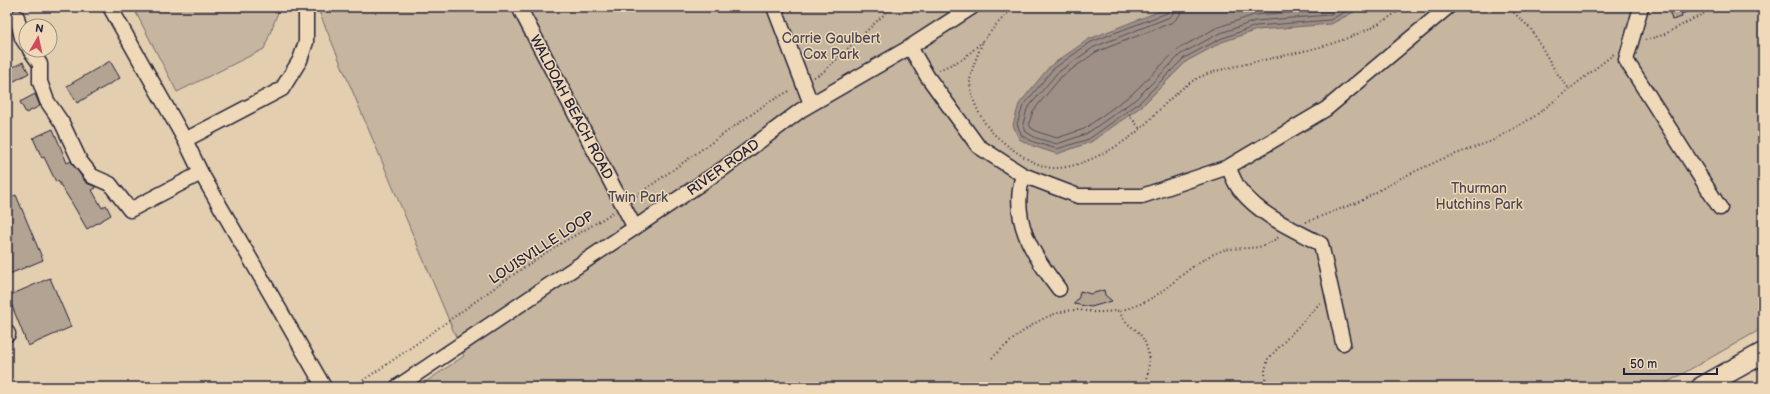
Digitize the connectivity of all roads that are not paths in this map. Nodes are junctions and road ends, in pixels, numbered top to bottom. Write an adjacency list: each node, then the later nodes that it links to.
1 (110, 7): 13 (street)
2 (306, 7): 13 (street)
3 (519, 7): 18 (street, WALDOAH BEACH ROAD)
4 (774, 7): 12 (street)
5 (972, 7): 10 (street, RIVER ROAD)
6 (1448, 7): 14 (street)
7 (1641, 7): 17 (street)
8 (17, 17): 9 (street)
9 (18, 21)
10 (910, 47): 12 (street, RIVER ROAD); 16 (street)
11 (36, 58): 15 (street)
12 (811, 104): 18 (street, RIVER ROAD)
13 (185, 140): 15 (street)
14 (1228, 166): 16 (street); 20 (street)
15 (201, 172): 22 (street)
16 (1023, 176): 19 (street)
17 (1720, 208)
18 (635, 228): 23 (street, RIVER ROAD)
19 (1059, 289)
20 (1343, 343)
21 (1763, 353): 24 (highway)
22 (324, 387)
23 (397, 387)
24 (1702, 387)

